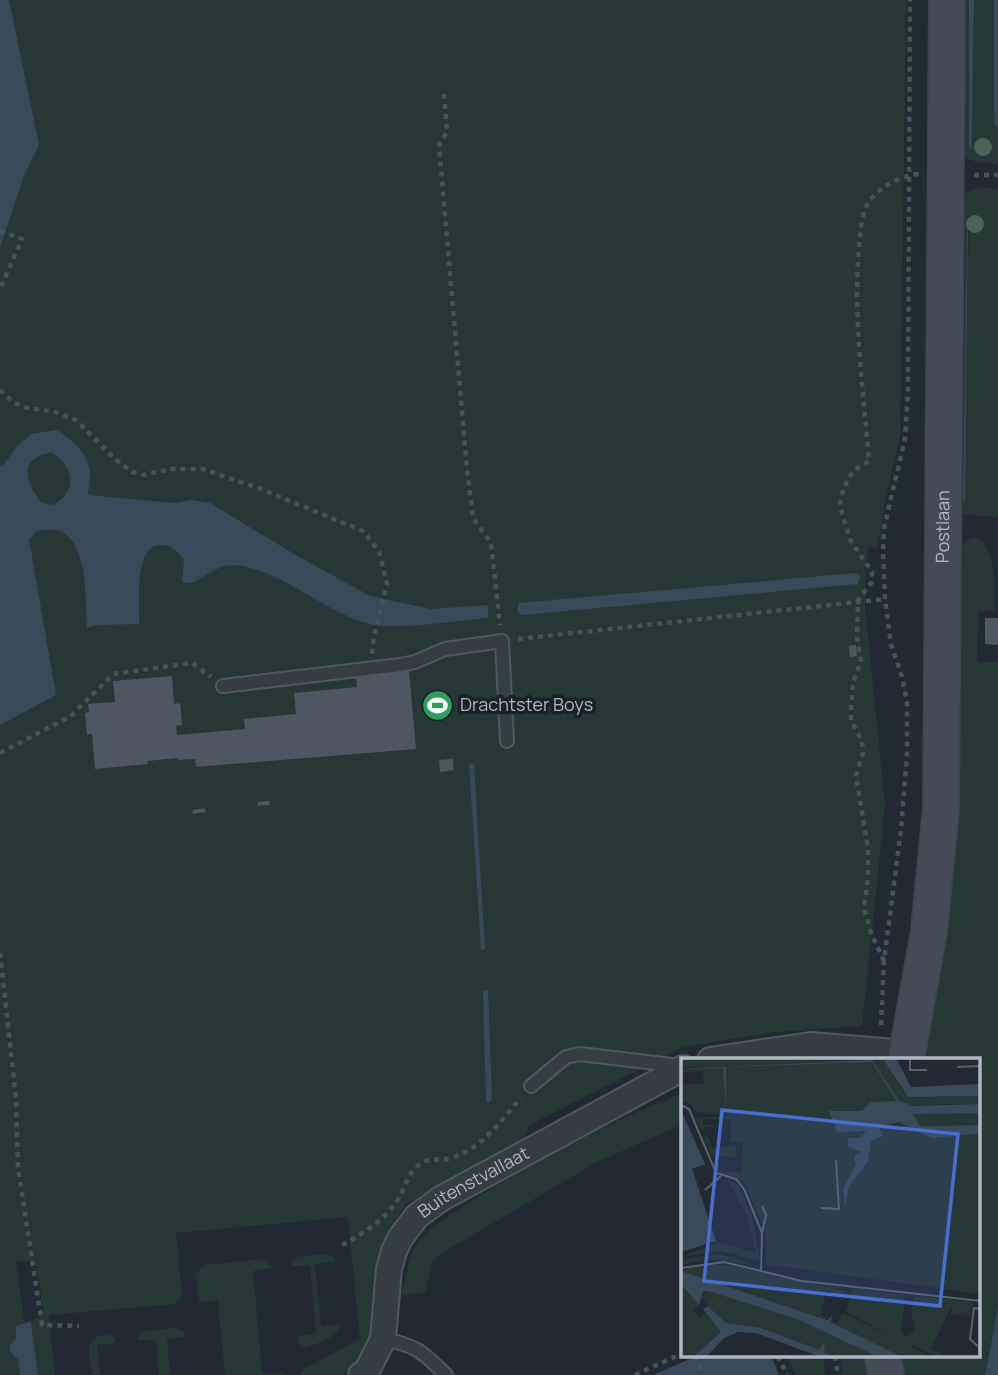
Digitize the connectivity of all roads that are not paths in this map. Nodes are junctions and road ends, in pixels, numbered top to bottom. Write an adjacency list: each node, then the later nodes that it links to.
1 (947, 0): 4 (street, Postlaan)
2 (223, 686): 3 (lane)
3 (507, 741)
4 (898, 1054): 5 (street)
5 (723, 1058)
6 (681, 1067): 8 (lane)
7 (681, 1068): 9 (street, Buitenstvallaat)
8 (531, 1086)
9 (383, 1339): 10 (street, Buitenstvallaat); 11 (lane)
10 (361, 1375)
11 (446, 1375)

